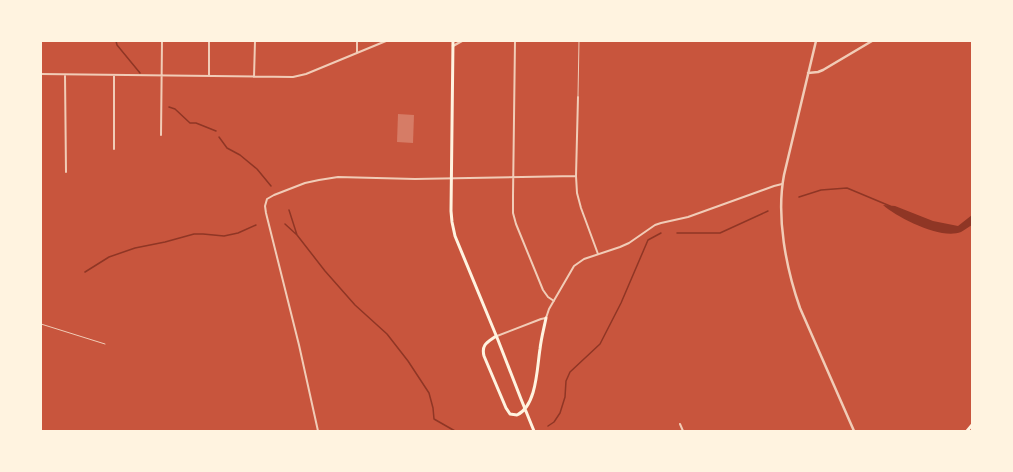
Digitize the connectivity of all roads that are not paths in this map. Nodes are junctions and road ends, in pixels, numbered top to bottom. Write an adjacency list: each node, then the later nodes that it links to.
1 (162, 41): 18 (street)
2 (209, 41): 19 (street)
3 (255, 41): 20 (street)
4 (357, 41): 13 (street)
5 (386, 41): 13 (street)
6 (453, 41): 12 (main road)
7 (462, 41): 12 (street)
8 (515, 41): 26 (street)
9 (579, 41): 21 (lane)
10 (816, 41): 14 (street)
11 (872, 41): 14 (street)
12 (453, 46): 27 (main road)
13 (357, 52): 20 (street)
14 (808, 73): 28 (street)
15 (41, 74): 16 (street)
16 (65, 75): 17 (street); 24 (street)
17 (114, 75): 18 (street); 23 (street)
18 (161, 76): 19 (street); 22 (street)
19 (209, 76): 20 (street)
20 (254, 77)
21 (578, 97): 25 (street)
22 (161, 135)
23 (114, 149)
24 (66, 172)
25 (576, 176): 26 (street); 29 (street)
26 (513, 177): 27 (street); 30 (street)
27 (451, 178): 33 (main road); 38 (street)
28 (782, 184): 29 (street); 40 (street)
29 (598, 254): 30 (street)
30 (554, 301): 31 (street)
31 (546, 318): 33 (street); 33 (main road)
32 (41, 324): 34 (lane)
33 (496, 336): 37 (main road)
34 (105, 344)
35 (680, 424): 39 (street)
36 (972, 425): 41 (main road)
37 (533, 430)
38 (318, 431)
39 (683, 431)
40 (854, 431)
41 (967, 431)

